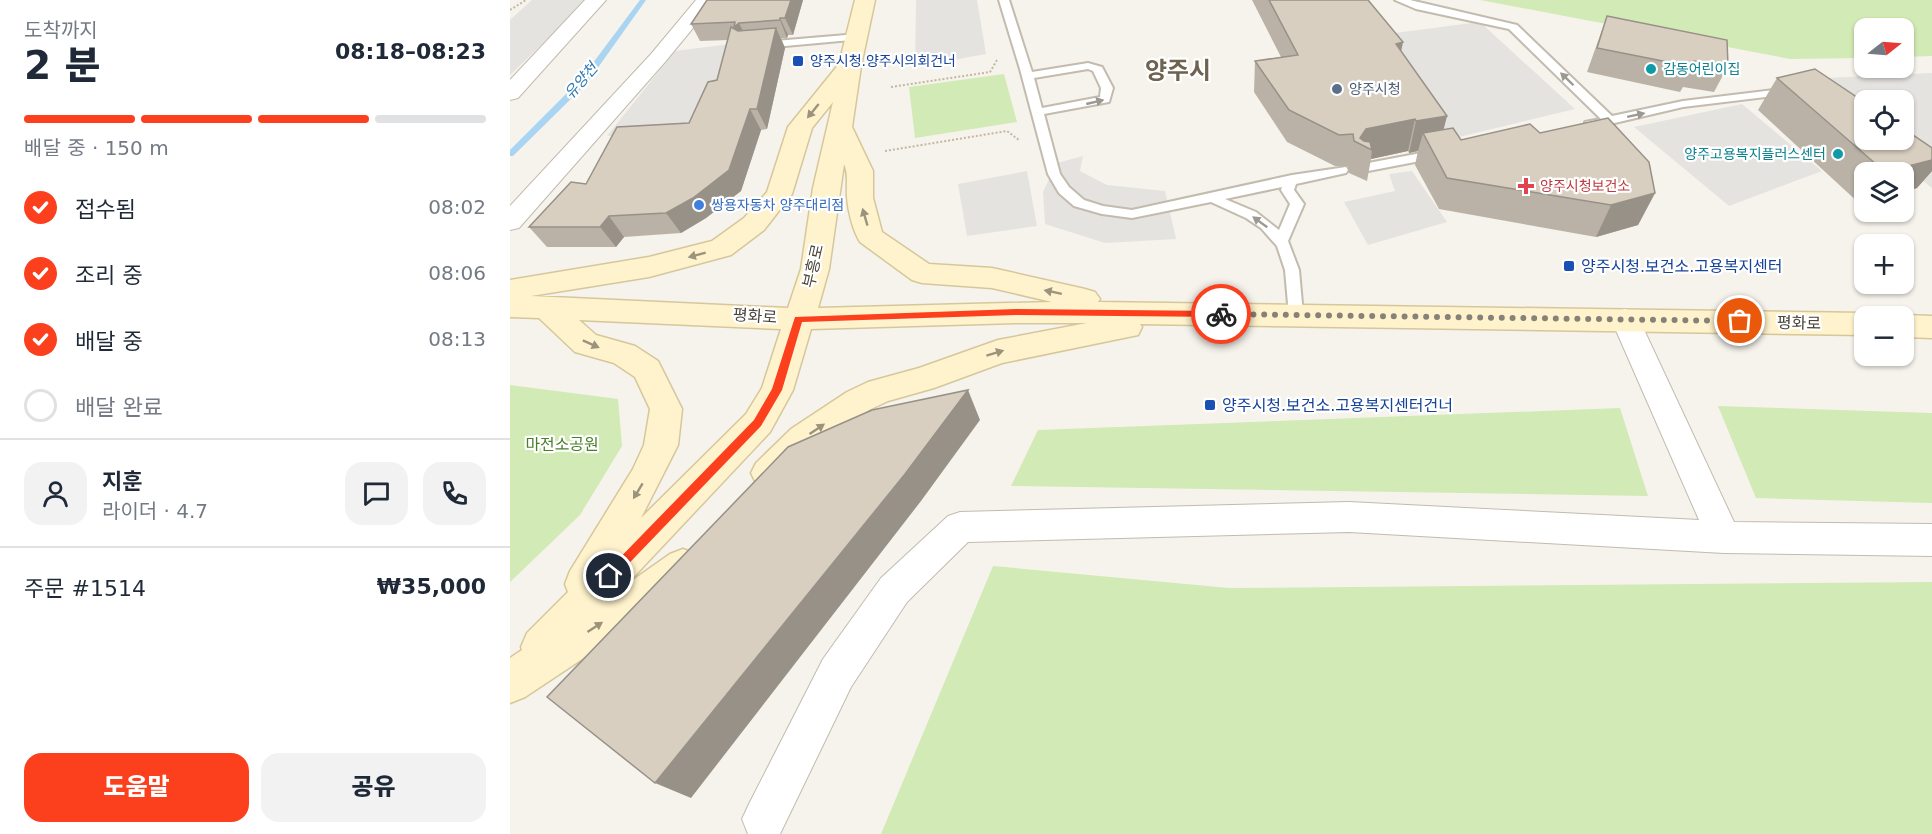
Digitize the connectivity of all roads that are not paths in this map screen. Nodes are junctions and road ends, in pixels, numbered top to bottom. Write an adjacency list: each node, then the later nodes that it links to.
1 (596, 0): 11 (street)
2 (706, 0): 21 (street)
3 (866, 0): 6 (main road, 부흥로)
4 (1004, 0): 9 (lane)
5 (1400, 0): 13 (lane, one-way to 5)
6 (858, 37): 7 (lane); 8 (main road, 부흥로)
7 (748, 46)
8 (850, 66): 14 (main road, 부흥로); 23 (main road, one-way to 23)
9 (1027, 76): 12 (lane); 12 (lane, one-way to 9)
10 (1803, 90): 13 (lane, one-way to 10)
11 (510, 93)
12 (1038, 112): 20 (lane)
13 (1609, 120): 15 (lane)
14 (840, 127): 26 (main road, one-way to 14); 29 (main road, 부흥로)
15 (1576, 128)
16 (1448, 152): 17 (lane)
17 (1363, 168)
18 (1342, 170): 19 (lane)
19 (1292, 179): 20 (lane); 22 (lane)
20 (1213, 198): 22 (lane, one-way to 20)
21 (510, 222)
22 (1282, 239): 28 (lane)
23 (510, 290)
24 (510, 306): 25 (main road, 평화로)
25 (546, 307): 29 (main road, 평화로); 38 (main road, one-way to 38)
26 (1151, 313): 27 (main road, 평화로); 29 (main road, 평화로)
27 (1199, 314): 28 (main road, 평화로); 34 (main road, one-way to 27)
28 (1296, 315): 30 (main road, 평화로)
29 (798, 319): 38 (main road, 부흥로)
30 (1625, 319): 31 (main road, 평화로); 35 (street)
31 (1854, 324)
32 (1914, 326): 33 (main road)
33 (1932, 327)
34 (747, 494)
35 (1724, 537): 36 (street); 40 (street)
36 (1932, 540)
37 (705, 544): 39 (main road, one-way to 37)
38 (560, 627): 39 (main road, 부흥로)
39 (510, 680)
40 (764, 819)

